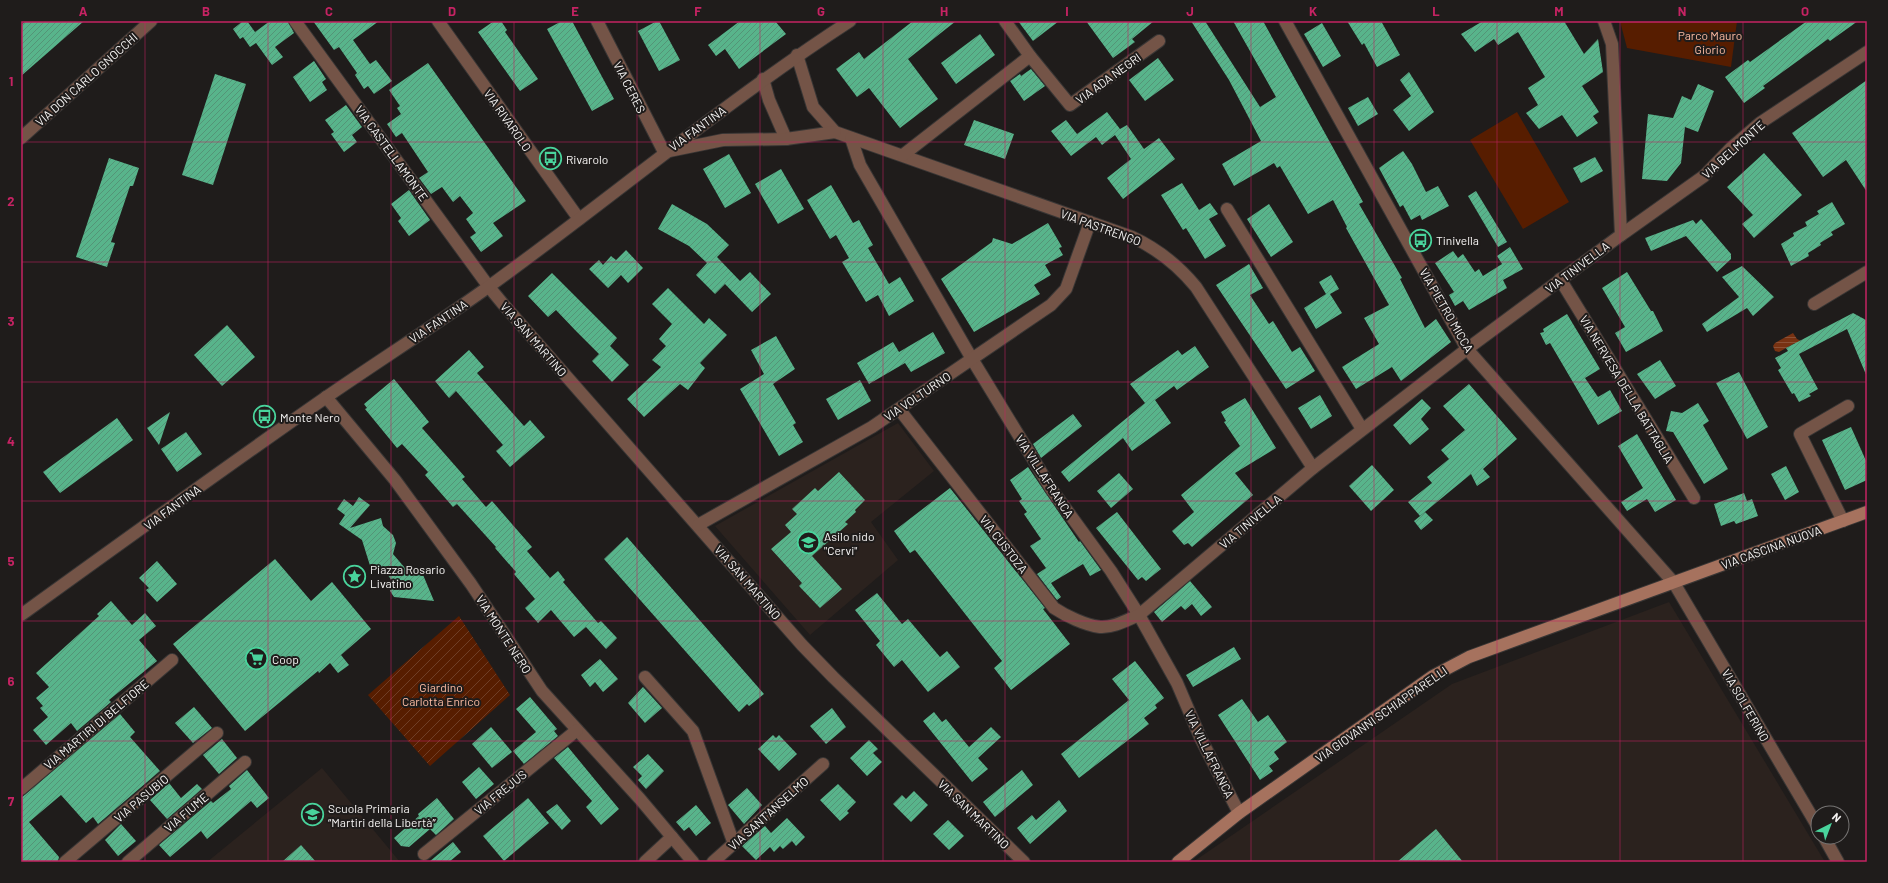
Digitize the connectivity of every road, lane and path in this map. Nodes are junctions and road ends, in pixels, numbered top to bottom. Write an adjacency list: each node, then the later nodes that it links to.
1 (152, 21): 15 (street, VIA DON CARLO GNOCCHI)
2 (295, 21): 26 (street, VIA CASTELLAMONTE)
3 (438, 21): 21 (street, VIA RIVAROLO)
4 (597, 21): 18 (street, VIA CERES)
5 (850, 21): 11 (street, VIA FANTINA)
6 (1005, 21): 12 (street, VIA ADA NEGRI)
7 (1285, 21): 28 (street, VIA PIETRO MICCA)
8 (1604, 21): 23 (street, VIA TINIVELLA)
9 (1159, 41): 12 (street, VIA ADA NEGRI)
10 (1867, 52): 23 (street, VIA BELMONTE)
11 (797, 55): 13 (street, VIA FANTINA); 14 (street, VIA PASTRENGO)
12 (1030, 56): 19 (street)
13 (763, 79): 17 (street); 18 (street, VIA FANTINA)
14 (835, 132): 16 (street, VIA PASTRENGO); 17 (street, VIA PASTRENGO)
15 (21, 138)
16 (851, 138): 19 (street, VIA PASTRENGO); 29 (street, VIA VILLAFRANCA)
17 (786, 139): 18 (street, VIA PASTRENGO)
18 (664, 152): 21 (street, VIA FANTINA)
19 (903, 155): 22 (street, VIA PASTRENGO)
20 (1227, 209): 33 (street)
21 (579, 219): 26 (street, VIA FANTINA)
22 (1090, 222): 29 (street, VIA VOLTURNO); 34 (street, VIA PASTRENGO)
23 (1620, 235): 25 (street, VIA TINIVELLA)
24 (1867, 272): 27 (street)
25 (1560, 279): 28 (street, VIA TINIVELLA); 35 (street, VIA NERVESA DELLA BATTAGLIA)
26 (489, 287): 30 (street, VIA FANTINA); 38 (street, VIA SAN MARTINO)
27 (1814, 304)
28 (1467, 349): 33 (street, VIA TINIVELLA); 39 (street, VIA PIETRO MICCA)
29 (972, 359): 32 (street, VIA VOLTURNO); 41 (street, VIA VILLAFRANCA)
30 (326, 397): 40 (street, VIA FANTINA); 44 (street, VIA MONTE NERO)
31 (1848, 406): 37 (street)
32 (899, 409): 38 (street, VIA VOLTURNO); 41 (street, VIA CUSTOZA)
33 (1362, 429): 34 (street, VIA TINIVELLA)
34 (1313, 468): 41 (street, VIA TINIVELLA)
35 (1694, 498)
36 (1867, 512): 37 (street, VIA CASCINA NUOVA)
37 (1842, 521): 39 (street, VIA CASCINA NUOVA)
38 (698, 526): 60 (street, VIA SAN MARTINO)
39 (1674, 583): 49 (street, VIA GIOVANNI SCHIAPPARELLI); 50 (street, VIA SOLFERINO)
40 (21, 615)
41 (1139, 615): 49 (street, VIA VILLAFRANCA)
42 (172, 660): 48 (street, VIA MARTIRI DI BELFIORE)
43 (645, 677): 52 (street)
44 (577, 730): 51 (street, VIA MONTE NERO); 54 (street, VIA FREJUS)
45 (217, 733): 55 (street, VIA PASUBIO)
46 (245, 762): 56 (street, VIA FIUME)
47 (823, 764): 52 (street, VIA SANT'ANSELMO)
48 (21, 789)
49 (1239, 813): 61 (street, VIA GIOVANNI SCHIAPPARELLI)
50 (1810, 813)
51 (672, 837): 57 (street); 58 (street, VIA MONTE NERO)
52 (734, 844): 59 (street, VIA SANT'ANSELMO)
53 (1828, 845): 62 (street)
54 (424, 854)
55 (65, 862)
56 (128, 862)
57 (644, 862)
58 (693, 862)
59 (713, 862)
60 (1024, 862)
61 (1178, 862)
62 (1838, 862)

